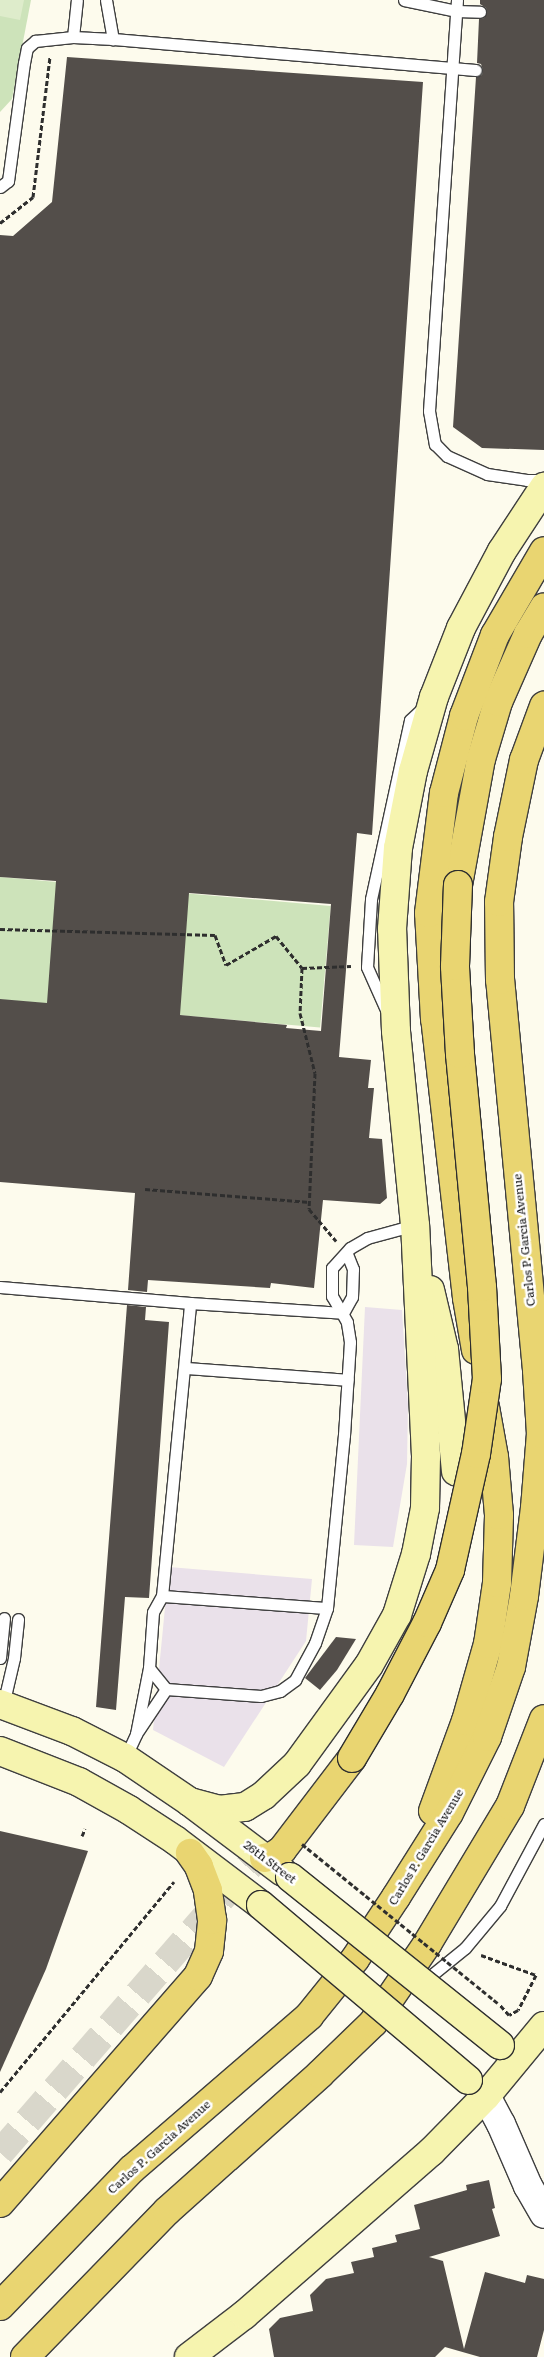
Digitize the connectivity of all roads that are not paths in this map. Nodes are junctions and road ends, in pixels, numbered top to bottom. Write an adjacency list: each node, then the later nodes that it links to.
1 (77, 0): 6 (lane)
2 (106, 0): 7 (lane)
3 (404, 0): 4 (lane)
4 (457, 6): 5 (lane); 8 (lane)
5 (480, 12)
6 (73, 36): 7 (lane); 10 (lane)
7 (113, 39): 8 (lane)
8 (452, 69): 9 (lane); 11 (lane)
9 (476, 70)
10 (0, 187)
11 (544, 480)
12 (544, 487): 15 (main road)
13 (544, 551): 41 (main road)
14 (544, 607): 40 (main road, bridge)
15 (434, 697): 17 (main road); 17 (lane)
16 (544, 706): 41 (main road, Carlos P. Garcia Avenue)
17 (396, 1030): 18 (main road)
18 (415, 1225): 19 (lane); 25 (main road); 37 (main road)
19 (347, 1254): 22 (lane); 22 (lane)
20 (0, 1287): 21 (lane)
21 (190, 1303): 22 (lane); 23 (lane)
22 (343, 1313): 24 (lane)
23 (185, 1368): 24 (lane); 26 (lane)
24 (348, 1380): 27 (lane)
25 (456, 1471)
26 (162, 1596): 27 (lane); 31 (lane)
27 (327, 1608): 32 (lane)
28 (4, 1618): 30 (lane)
29 (18, 1619): 33 (lane)
30 (0, 1658)
31 (149, 1668): 32 (lane); 35 (lane)
32 (166, 1689): 35 (lane)
33 (2, 1705): 35 (main road, 26th Street)
34 (544, 1719): 42 (main road)
35 (130, 1746): 37 (main road, 26th Street)
36 (0, 1751): 39 (main road)
37 (190, 1802): 40 (main road, 26th Street)
38 (544, 1824): 42 (lane)
39 (190, 1853): 45 (main road, bridge); 46 (main road)
40 (264, 1858): 44 (main road, 26th Street, bridge)
41 (396, 1897): 48 (main road, Carlos P. Garcia Avenue)
42 (373, 2023): 49 (main road)
43 (544, 2026): 44 (main road)
44 (508, 2052): 45 (main road)
45 (477, 2088): 47 (street); 50 (main road)
46 (0, 2203)
47 (544, 2214)
48 (0, 2306)
49 (25, 2357)
50 (190, 2357)

